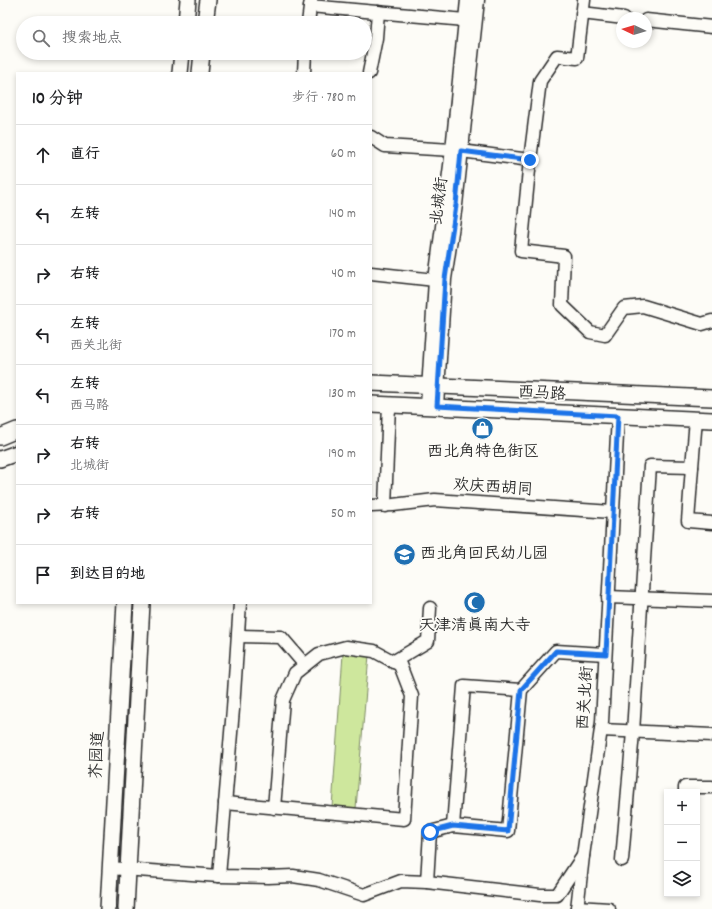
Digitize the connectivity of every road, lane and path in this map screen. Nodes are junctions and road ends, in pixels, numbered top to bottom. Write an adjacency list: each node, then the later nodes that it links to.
1 (188, 0): 9 (main road)
2 (208, 0): 10 (main road)
3 (468, 0): 13 (street, 北城街)
4 (478, 0): 24 (street, 北城街)
5 (584, 0): 8 (street)
6 (310, 3): 7 (street); 11 (street)
7 (378, 12): 13 (street); 22 (street)
8 (582, 14): 12 (street); 25 (street)
9 (187, 16)
10 (206, 16)
11 (309, 16)
12 (616, 17)
13 (465, 20): 24 (street, 北城街)
14 (652, 21): 15 (street)
15 (712, 28)
16 (181, 60): 19 (main road)
17 (201, 60): 20 (main road)
18 (305, 60): 21 (street)
19 (180, 72)
20 (200, 72)
21 (304, 72)
22 (370, 72)
23 (372, 137): 24 (street)
24 (457, 150): 25 (street); 27 (street, 北城街); 30 (street, 北城街)
25 (530, 160): 28 (street)
26 (372, 273): 27 (street)
27 (436, 280): 30 (street, 北城街)
28 (712, 321)
29 (372, 383): 30 (main road, 西马路)
30 (433, 386): 31 (main road, 西马路); 34 (street, 北城街)
31 (712, 398)
32 (372, 404): 33 (main road, 西马路)
33 (389, 405): 34 (main road, 西马路); 44 (street)
34 (432, 406): 35 (main road, 西马路)
35 (618, 416): 36 (main road, 西马路); 45 (street, 西关北街)
36 (696, 419): 37 (main road, 西马路); 42 (street)
37 (712, 420)
38 (16, 430): 39 (main road)
39 (0, 437)
40 (16, 453): 41 (main road)
41 (0, 459)
42 (692, 467): 46 (street); 48 (street)
43 (372, 506): 44 (street, 欢庆西胡同)
44 (385, 506): 45 (street, 欢庆西胡同)
45 (612, 512): 47 (street, 西关北街)
46 (712, 523)
47 (608, 597): 48 (street); 55 (street, 西关北街)
48 (642, 598): 49 (street); 60 (street)
49 (712, 601)
50 (125, 604): 69 (main road, 芥园道)
51 (142, 604): 70 (main road)
52 (240, 604): 54 (street)
53 (430, 608): 56 (street)
54 (238, 636): 57 (street); 64 (street)
55 (606, 654): 58 (street); 59 (street, 西关北街)
56 (393, 662): 57 (street); 65 (street)
57 (304, 665): 65 (street)
58 (521, 690): 66 (street); 66 (street)
59 (601, 730): 60 (street); 67 (street, 西关北街)
60 (633, 732): 61 (street); 68 (street)
61 (712, 735)
62 (712, 787): 63 (street)
63 (685, 789)
64 (225, 804): 65 (street); 71 (street)
65 (274, 808)
66 (453, 826): 72 (street)
67 (583, 856): 72 (street); 73 (street, 西关北街)
68 (622, 860)
69 (110, 868): 70 (street); 74 (main road, 芥园道)
70 (127, 869): 71 (street); 75 (main road)
71 (220, 876): 72 (street)
72 (427, 882)
73 (577, 908): 76 (street)
74 (108, 909)
75 (126, 909)
76 (609, 909)

